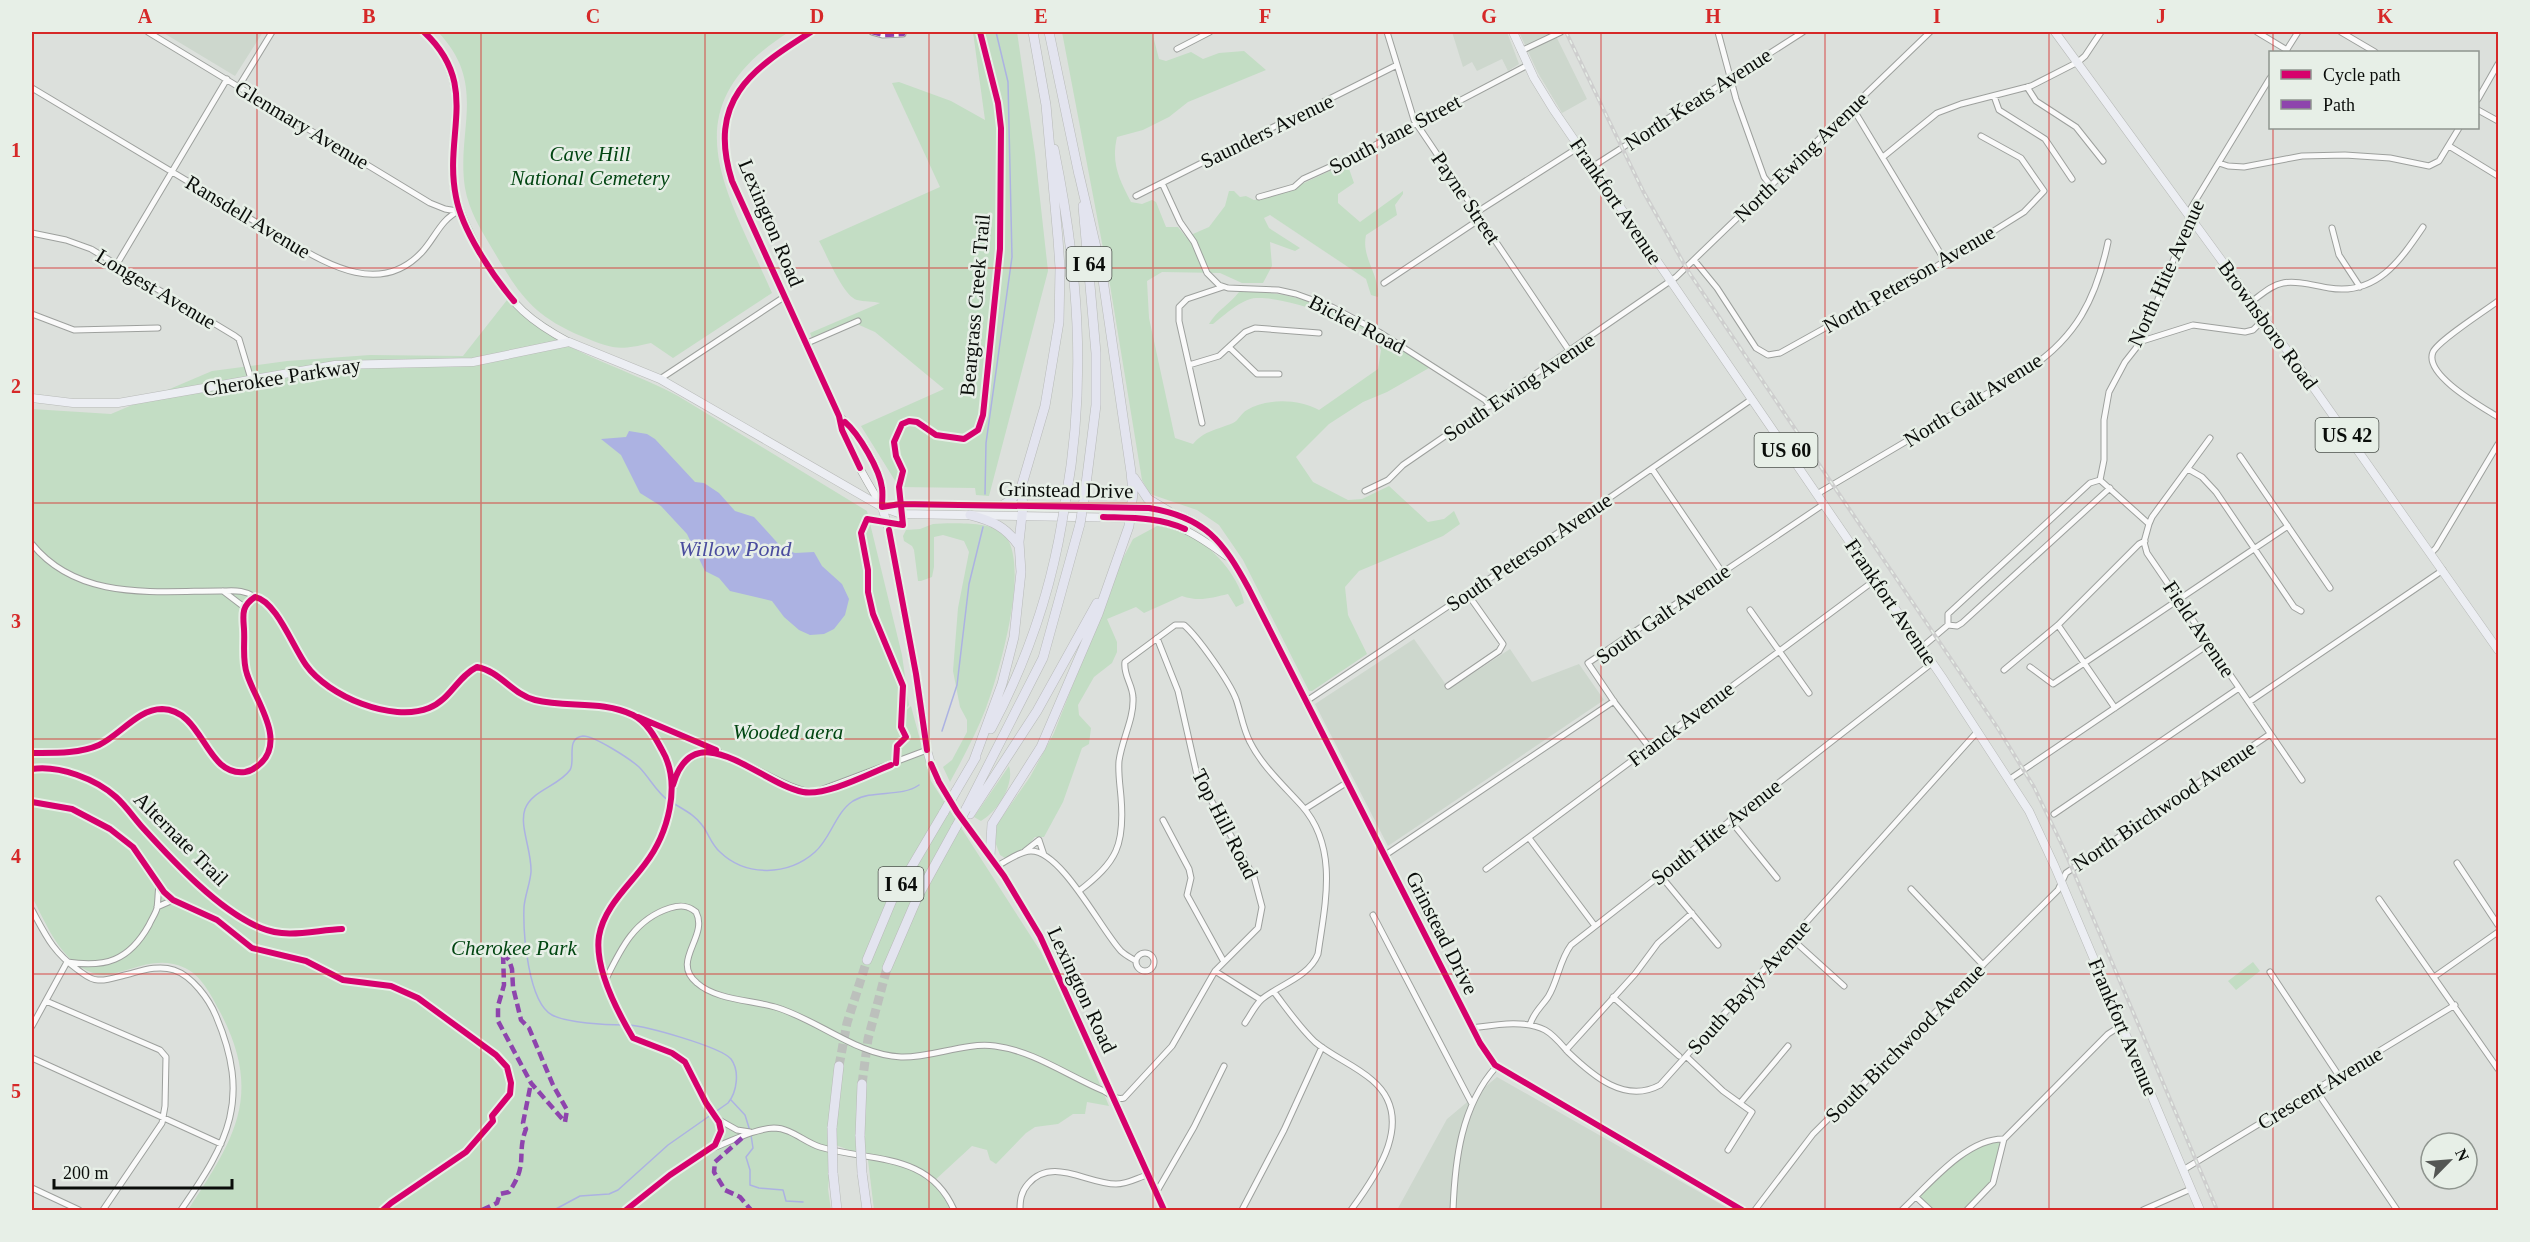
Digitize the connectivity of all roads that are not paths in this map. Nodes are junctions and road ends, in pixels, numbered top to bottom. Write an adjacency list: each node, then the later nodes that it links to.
1 (148, 32): 30 (street, Glenmary Avenue)
2 (272, 32): 32 (street)
3 (424, 32): 58 (street, Grinstead Drive)
4 (811, 32): 73 (street, Lexington Road)
5 (872, 32): 6 (street)
6 (903, 32)
7 (1033, 32): 37 (highway, I 64)
8 (1049, 32): 50 (highway, I 64)
9 (1210, 32): 21 (street)
10 (1387, 32): 27 (street, Payne Street)
11 (1513, 32): 22 (main road, Frankfort Avenue / US 60)
12 (1561, 32): 22 (street)
13 (1718, 32): 29 (street)
14 (1803, 32): 29 (street, North Keats Avenue)
15 (1930, 32): 38 (street, North Ewing Avenue)
16 (2055, 32): 25 (main road, Brownsboro Road / US 42)
17 (2101, 32): 25 (street)
18 (2257, 32): 23 (street)
19 (2298, 32): 23 (street)
20 (2342, 32): 24 (street)
21 (1177, 49)
22 (1521, 51): 28 (main road, Frankfort Avenue / US 60)
23 (2286, 51)
24 (2373, 51)
25 (2078, 62): 33 (street); 60 (main road, Brownsboro Road / US 42)
26 (2499, 64): 36 (street)
27 (1397, 65): 41 (street, Payne Street); 54 (street, Saunders Avenue)
28 (1528, 65): 41 (street, South Jane Street); 45 (main road, Frankfort Avenue / US 60)
29 (1732, 77): 49 (street, North Keats Avenue); 55 (street)
30 (226, 79): 32 (street, Glenmary Avenue); 51 (street)
31 (2269, 81): 48 (street, North Hite Avenue)
32 (239, 86): 58 (street, Glenmary Avenue)
33 (2027, 87): 35 (street); 47 (street)
34 (32, 88): 51 (street, Ransdell Avenue)
35 (1994, 96): 46 (street); 53 (street)
36 (2479, 97)
37 (1046, 105): 103 (highway); 159 (highway, I 64, bridge)
38 (1852, 107): 46 (street); 55 (street, North Ewing Avenue)
39 (2479, 111): 40 (street)
40 (2499, 121)
41 (1416, 123): 57 (street, South Jane Street); 59 (street, Payne Street)
42 (2458, 129): 44 (street)
43 (1981, 136): 67 (street, North Peterson Avenue)
44 (2449, 146): 48 (street); 52 (street)
45 (1579, 147): 49 (main road, Frankfort Avenue / US 60); 59 (street)
46 (1883, 157): 67 (street)
47 (2103, 161)
48 (2219, 163): 60 (street, North Hite Avenue)
49 (1592, 167): 69 (main road, Frankfort Avenue / US 60)
50 (1078, 170): 101 (highway); 167 (highway, I 64, bridge)
51 (172, 172): 58 (street, Ransdell Avenue); 68 (street)
52 (2499, 176)
53 (2072, 179)
54 (1162, 183): 56 (street, Saunders Avenue); 71 (street)
55 (1770, 186): 66 (street, North Ewing Avenue)
56 (1136, 196)
57 (1260, 197)
58 (459, 211): 81 (street, Grinstead Drive)
59 (1477, 212): 61 (street, Payne Street)
60 (2189, 218): 75 (main road, Brownsboro Road / US 42); 82 (street, North Hite Avenue)
61 (1480, 219): 70 (street); 85 (street, Payne Street)
62 (2423, 227): 72 (street)
63 (2332, 228): 72 (street)
64 (32, 233): 68 (street, Longest Avenue)
65 (2108, 242): 106 (street, North Galt Avenue)
66 (1694, 260): 67 (street, North Peterson Avenue); 69 (street, North Ewing Avenue)
67 (1945, 261)
68 (117, 264): 88 (street, Longest Avenue)
69 (1671, 281): 85 (street, South Ewing Avenue); 91 (main road, Frankfort Avenue / US 60)
70 (1384, 283)
71 (1223, 287): 86 (street); 92 (street, Bickel Road)
72 (2360, 287): 75 (street)
73 (784, 297): 83 (street, Lexington Road); 89 (street)
74 (2499, 301): 94 (street)
75 (2252, 302): 77 (main road, Brownsboro Road / US 42)
76 (32, 314): 79 (street)
77 (2264, 319): 82 (street); 121 (main road, Brownsboro Road / US 42)
78 (858, 321): 83 (street)
79 (158, 328)
80 (1319, 333): 84 (street)
81 (569, 342): 88 (main road, Cherokee Parkway); 89 (main road, Grinstead Drive)
82 (2139, 342): 102 (street, North Hite Avenue)
83 (805, 344): 93 (street, Lexington Road)
84 (1230, 348): 86 (street); 87 (street)
85 (1570, 352): 92 (street, South Ewing Avenue)
86 (1189, 365): 95 (street)
87 (1279, 374)
88 (251, 379): 90 (main road, Cherokee Parkway)
89 (660, 379): 109 (main road, Grinstead Drive)
90 (32, 398)
91 (1752, 399): 99 (street, South Peterson Avenue); 106 (main road, Frankfort Avenue / US 60)
92 (1490, 406): 105 (street, South Ewing Avenue)
93 (839, 416): 109 (street, Lexington Road); 109 (street, Lexington Road)
94 (2499, 417)
95 (1202, 423)
96 (2210, 438): 100 (street)
97 (2499, 444): 121 (street)
98 (2240, 456): 116 (street)
99 (1652, 469): 124 (street); 129 (street, South Peterson Avenue)
100 (2188, 469): 115 (street); 120 (street)
101 (1131, 472): 110 (highway); 112 (highway)
102 (2102, 482): 104 (street); 135 (street)
103 (1021, 488): 108 (highway); 111 (highway)
104 (2110, 488): 115 (street); 135 (street)
105 (1365, 490)
106 (1817, 494): 107 (main road, Frankfort Avenue / US 60)
107 (1824, 504): 124 (street, South Galt Avenue); 125 (main road, Frankfort Avenue / US 60)
108 (1003, 506): 109 (main road, Grinstead Drive); 111 (main road, Grinstead Drive)
109 (882, 507): 113 (main road, Grinstead Drive); 157 (main road, Lexington Road)
110 (1132, 507): 111 (main road, Grinstead Drive); 112 (street, Grinstead Drive); 114 (highway)
111 (1023, 511): 113 (main road, Grinstead Drive); 114 (main road, Grinstead Drive); 119 (highway)
112 (1168, 511): 122 (street, Grinstead Drive)
113 (970, 515): 119 (highway)
114 (1131, 518): 122 (street, Grinstead Drive); 126 (highway)
115 (2149, 524): 117 (street)
116 (2288, 526): 120 (street); 127 (street)
117 (2145, 541): 131 (street, Field Avenue); 136 (street)
118 (32, 544): 128 (street)
119 (1019, 546): 159 (highway)
120 (2254, 549): 131 (street); 134 (street)
121 (2431, 553): 123 (main road, Brownsboro Road / US 42)
122 (1230, 559): 150 (street, Grinstead Drive)
123 (2442, 570): 140 (main road, Brownsboro Road / US 42); 151 (street)
124 (1722, 572): 149 (street, South Galt Avenue)
125 (1875, 580): 139 (main road, Frankfort Avenue / US 60); 141 (street, Franck Avenue)
126 (1108, 585): 167 (highway); 174 (highway)
127 (2330, 588)
128 (223, 591): 130 (street); 132 (street)
129 (1467, 593): 146 (street); 150 (street, South Peterson Avenue)
130 (255, 597): 132 (street); 153 (street)
131 (2179, 600): 138 (street, Field Avenue); 142 (street)
132 (244, 607): 158 (street)
133 (1750, 610): 141 (street)
134 (2301, 611)
135 (1948, 625): 139 (street)
136 (2058, 625): 142 (street); 145 (street)
137 (1157, 638): 166 (street); 184 (street); 202 (street, Top Hill Road)
138 (2209, 644): 147 (street, Field Avenue); 152 (street)
139 (1922, 648): 143 (main road, Frankfort Avenue / US 60)
140 (2499, 650)
141 (1779, 651): 148 (street); 156 (street, Franck Avenue)
142 (2083, 662): 144 (street); 152 (street)
143 (1932, 663): 154 (main road, Frankfort Avenue / US 60); 170 (street, South Hite Avenue)
144 (2030, 667)
145 (2004, 670)
146 (1448, 686)
147 (2239, 688): 151 (street, Field Avenue); 168 (street)
148 (1809, 693)
149 (1614, 701): 156 (street); 175 (street)
150 (1305, 702): 163 (street, Grinstead Drive)
151 (2249, 702): 155 (street, Field Avenue)
152 (2115, 708): 161 (street)
153 (631, 714): 160 (street); 164 (street)
154 (1978, 731): 161 (main road, Frankfort Avenue / US 60); 195 (street, South Bayly Avenue)
155 (2270, 734): 162 (street, Field Avenue); 181 (street, North Birchwood Avenue)
156 (1649, 747): 171 (street, Franck Avenue)
157 (927, 750): 160 (street); 174 (main road, Lexington Road)
158 (32, 753)
159 (974, 760): 199 (highway, I 64, bridge)
160 (742, 764): 164 (street)
161 (2010, 779): 181 (main road, Frankfort Avenue / US 60)
162 (2302, 780)
163 (1346, 783): 166 (street); 175 (street, Grinstead Drive)
164 (672, 789): 197 (street)
165 (32, 802): 182 (street)
166 (1305, 809): 210 (street)
167 (968, 811): 204 (highway, I 64, bridge)
168 (2054, 814)
169 (1163, 820): 202 (street)
170 (1730, 820): 179 (street, South Hite Avenue); 180 (street)
171 (1529, 838): 178 (street, Franck Avenue); 193 (street)
172 (1023, 853): 173 (street); 173 (street); 177 (street)
173 (1044, 855): 184 (street)
174 (990, 856): 177 (main road, Lexington Road)
175 (1384, 856): 219 (street, Grinstead Drive)
176 (2457, 863): 192 (street)
177 (997, 866): 233 (main road, Lexington Road)
178 (1486, 869)
179 (1660, 875): 189 (street); 193 (street, South Hite Avenue)
180 (1777, 879)
181 (2061, 882): 203 (street, South Birchwood Avenue); 217 (main road, Frankfort Avenue / US 60)
182 (159, 884): 186 (street); 187 (street)
183 (1911, 889): 203 (street)
184 (1079, 891): 200 (street)
185 (2379, 899): 207 (street)
186 (173, 900): 187 (street); 252 (street)
187 (157, 907): 201 (street)
188 (32, 910): 191 (street)
189 (1692, 914): 196 (street); 211 (street)
190 (1373, 915): 235 (street)
191 (35, 921): 201 (street)
192 (2499, 925)
193 (1595, 926): 216 (street, South Hite Avenue)
194 (2499, 932): 207 (street)
195 (1792, 939): 209 (street); 224 (street, South Bayly Avenue)
196 (1718, 945)
197 (600, 959): 198 (street); 208 (street)
198 (615, 959): 208 (street); 233 (street)
199 (867, 960)
200 (1136, 961)
201 (67, 962): 213 (street); 240 (street)
202 (1224, 962): 205 (street, Top Hill Road)
203 (1983, 965): 263 (street, South Birchwood Avenue)
204 (887, 968)
205 (1215, 971): 212 (street); 233 (street, Top Hill Road)
206 (2270, 972): 230 (street)
207 (2434, 977): 214 (street)
208 (606, 979): 237 (street)
209 (1844, 986)
210 (1274, 992): 212 (street); 221 (street)
211 (1613, 998): 222 (street); 223 (street)
212 (1261, 1000): 215 (street)
213 (45, 1001): 218 (street); 236 (street)
214 (2455, 1005): 229 (street); 230 (street, Crescent Avenue)
215 (1245, 1023)
216 (1530, 1025): 219 (street); 222 (street, South Bayly Avenue)
217 (2122, 1025): 239 (street); 243 (main road, Frankfort Avenue / US 60)
218 (32, 1026)
219 (1472, 1028): 228 (street, Grinstead Drive)
220 (1788, 1046): 234 (street)
221 (1322, 1047): 259 (street); 260 (street)
222 (1566, 1050): 224 (street, South Bayly Avenue)
223 (1678, 1056)
224 (1687, 1057): 234 (street)
225 (32, 1058): 236 (street)
226 (838, 1066): 254 (highway, bridge)
227 (1224, 1066): 247 (street)
228 (1496, 1066): 235 (street); 262 (street, Grinstead Drive)
229 (2499, 1069)
230 (2339, 1076): 232 (street, Crescent Avenue)
231 (862, 1084): 255 (highway, bridge)
232 (2316, 1090): 243 (street, Crescent Avenue); 269 (street)
233 (1112, 1095): 244 (main road, Lexington Road)
234 (1741, 1102): 241 (street)
235 (1472, 1104): 261 (street)
236 (164, 1118): 240 (street); 250 (street)
237 (719, 1119): 238 (street); 242 (street)
238 (755, 1132): 242 (street); 256 (street)
239 (2004, 1139): 248 (street); 266 (street)
240 (221, 1144): 251 (street)
241 (1728, 1150)
242 (706, 1151): 253 (street)
243 (2183, 1170): 246 (main road, Frankfort Avenue / US 60)
244 (1148, 1174): 247 (main road, Lexington Road); 257 (street)
245 (32, 1188): 249 (street)
246 (2191, 1189): 267 (street); 268 (main road, Frankfort Avenue / US 60)
247 (1156, 1192): 258 (main road, Lexington Road)
248 (1916, 1197): 264 (street); 265 (street)
249 (79, 1210)
250 (103, 1210)
251 (181, 1210)
252 (383, 1210)
253 (626, 1210)
254 (837, 1210)
255 (867, 1210)
256 (954, 1210)
257 (1020, 1210)
258 (1164, 1210)
259 (1242, 1210)
260 (1351, 1210)
261 (1453, 1210)
262 (1742, 1210)
263 (1755, 1210)
264 (1902, 1210)
265 (1930, 1210)
266 (1967, 1210)
267 (2143, 1210)
268 (2200, 1210)
269 (2397, 1210)

